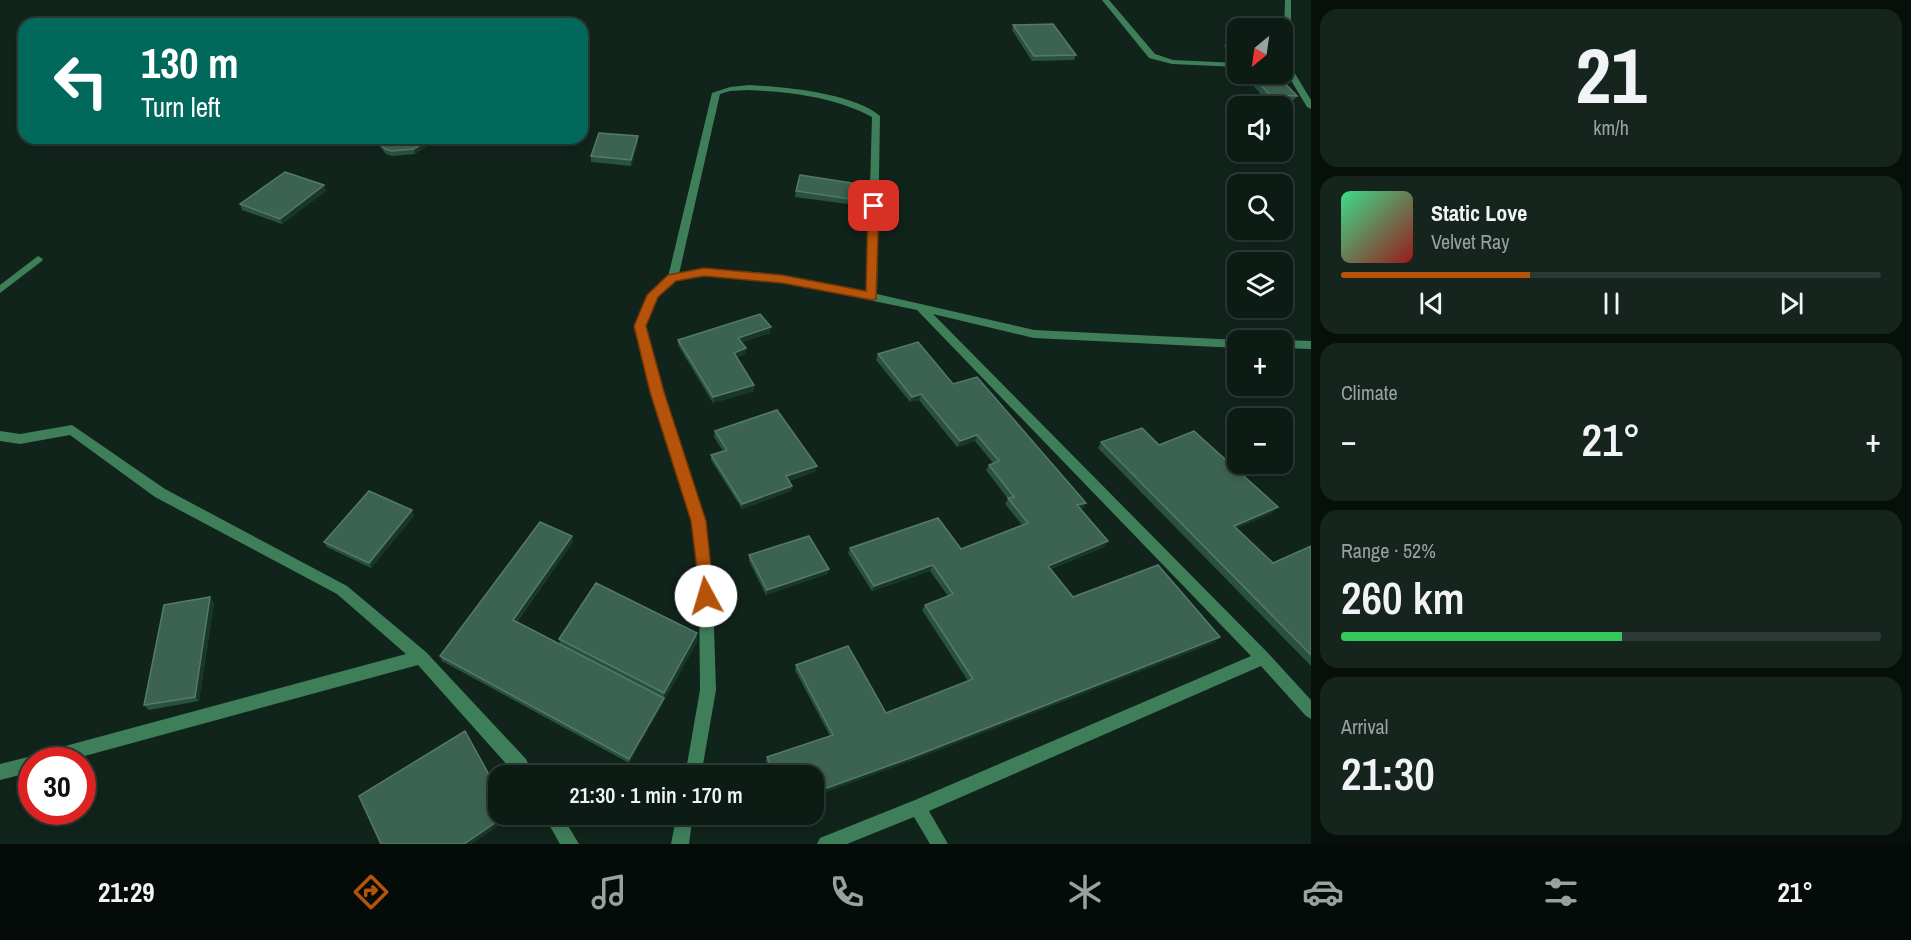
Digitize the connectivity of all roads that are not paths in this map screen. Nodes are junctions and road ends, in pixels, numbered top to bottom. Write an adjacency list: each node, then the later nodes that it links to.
1 (1105, 0): 4 (street)
2 (1288, 0): 3 (street)
3 (1287, 18)
4 (1227, 64)
5 (1293, 80): 6 (street)
6 (1311, 108)
7 (38, 259): 9 (street)
8 (673, 278): 10 (street); 10 (street); 21 (street)
9 (0, 290)
10 (872, 296): 11 (street)
11 (921, 308): 12 (street); 17 (street)
12 (1227, 343)
13 (1293, 345): 14 (street)
14 (1311, 345)
15 (0, 436): 16 (street)
16 (422, 657): 19 (street); 20 (street)
17 (1263, 657): 18 (street); 24 (street)
18 (1311, 711)
19 (91, 747)
20 (520, 765)
21 (695, 765)
22 (18, 768): 23 (street)
23 (0, 772)
24 (918, 807): 29 (street); 30 (street)
25 (558, 825): 27 (street)
26 (683, 825): 28 (street)
27 (570, 844)
28 (680, 844)
29 (826, 844)
30 (939, 844)

